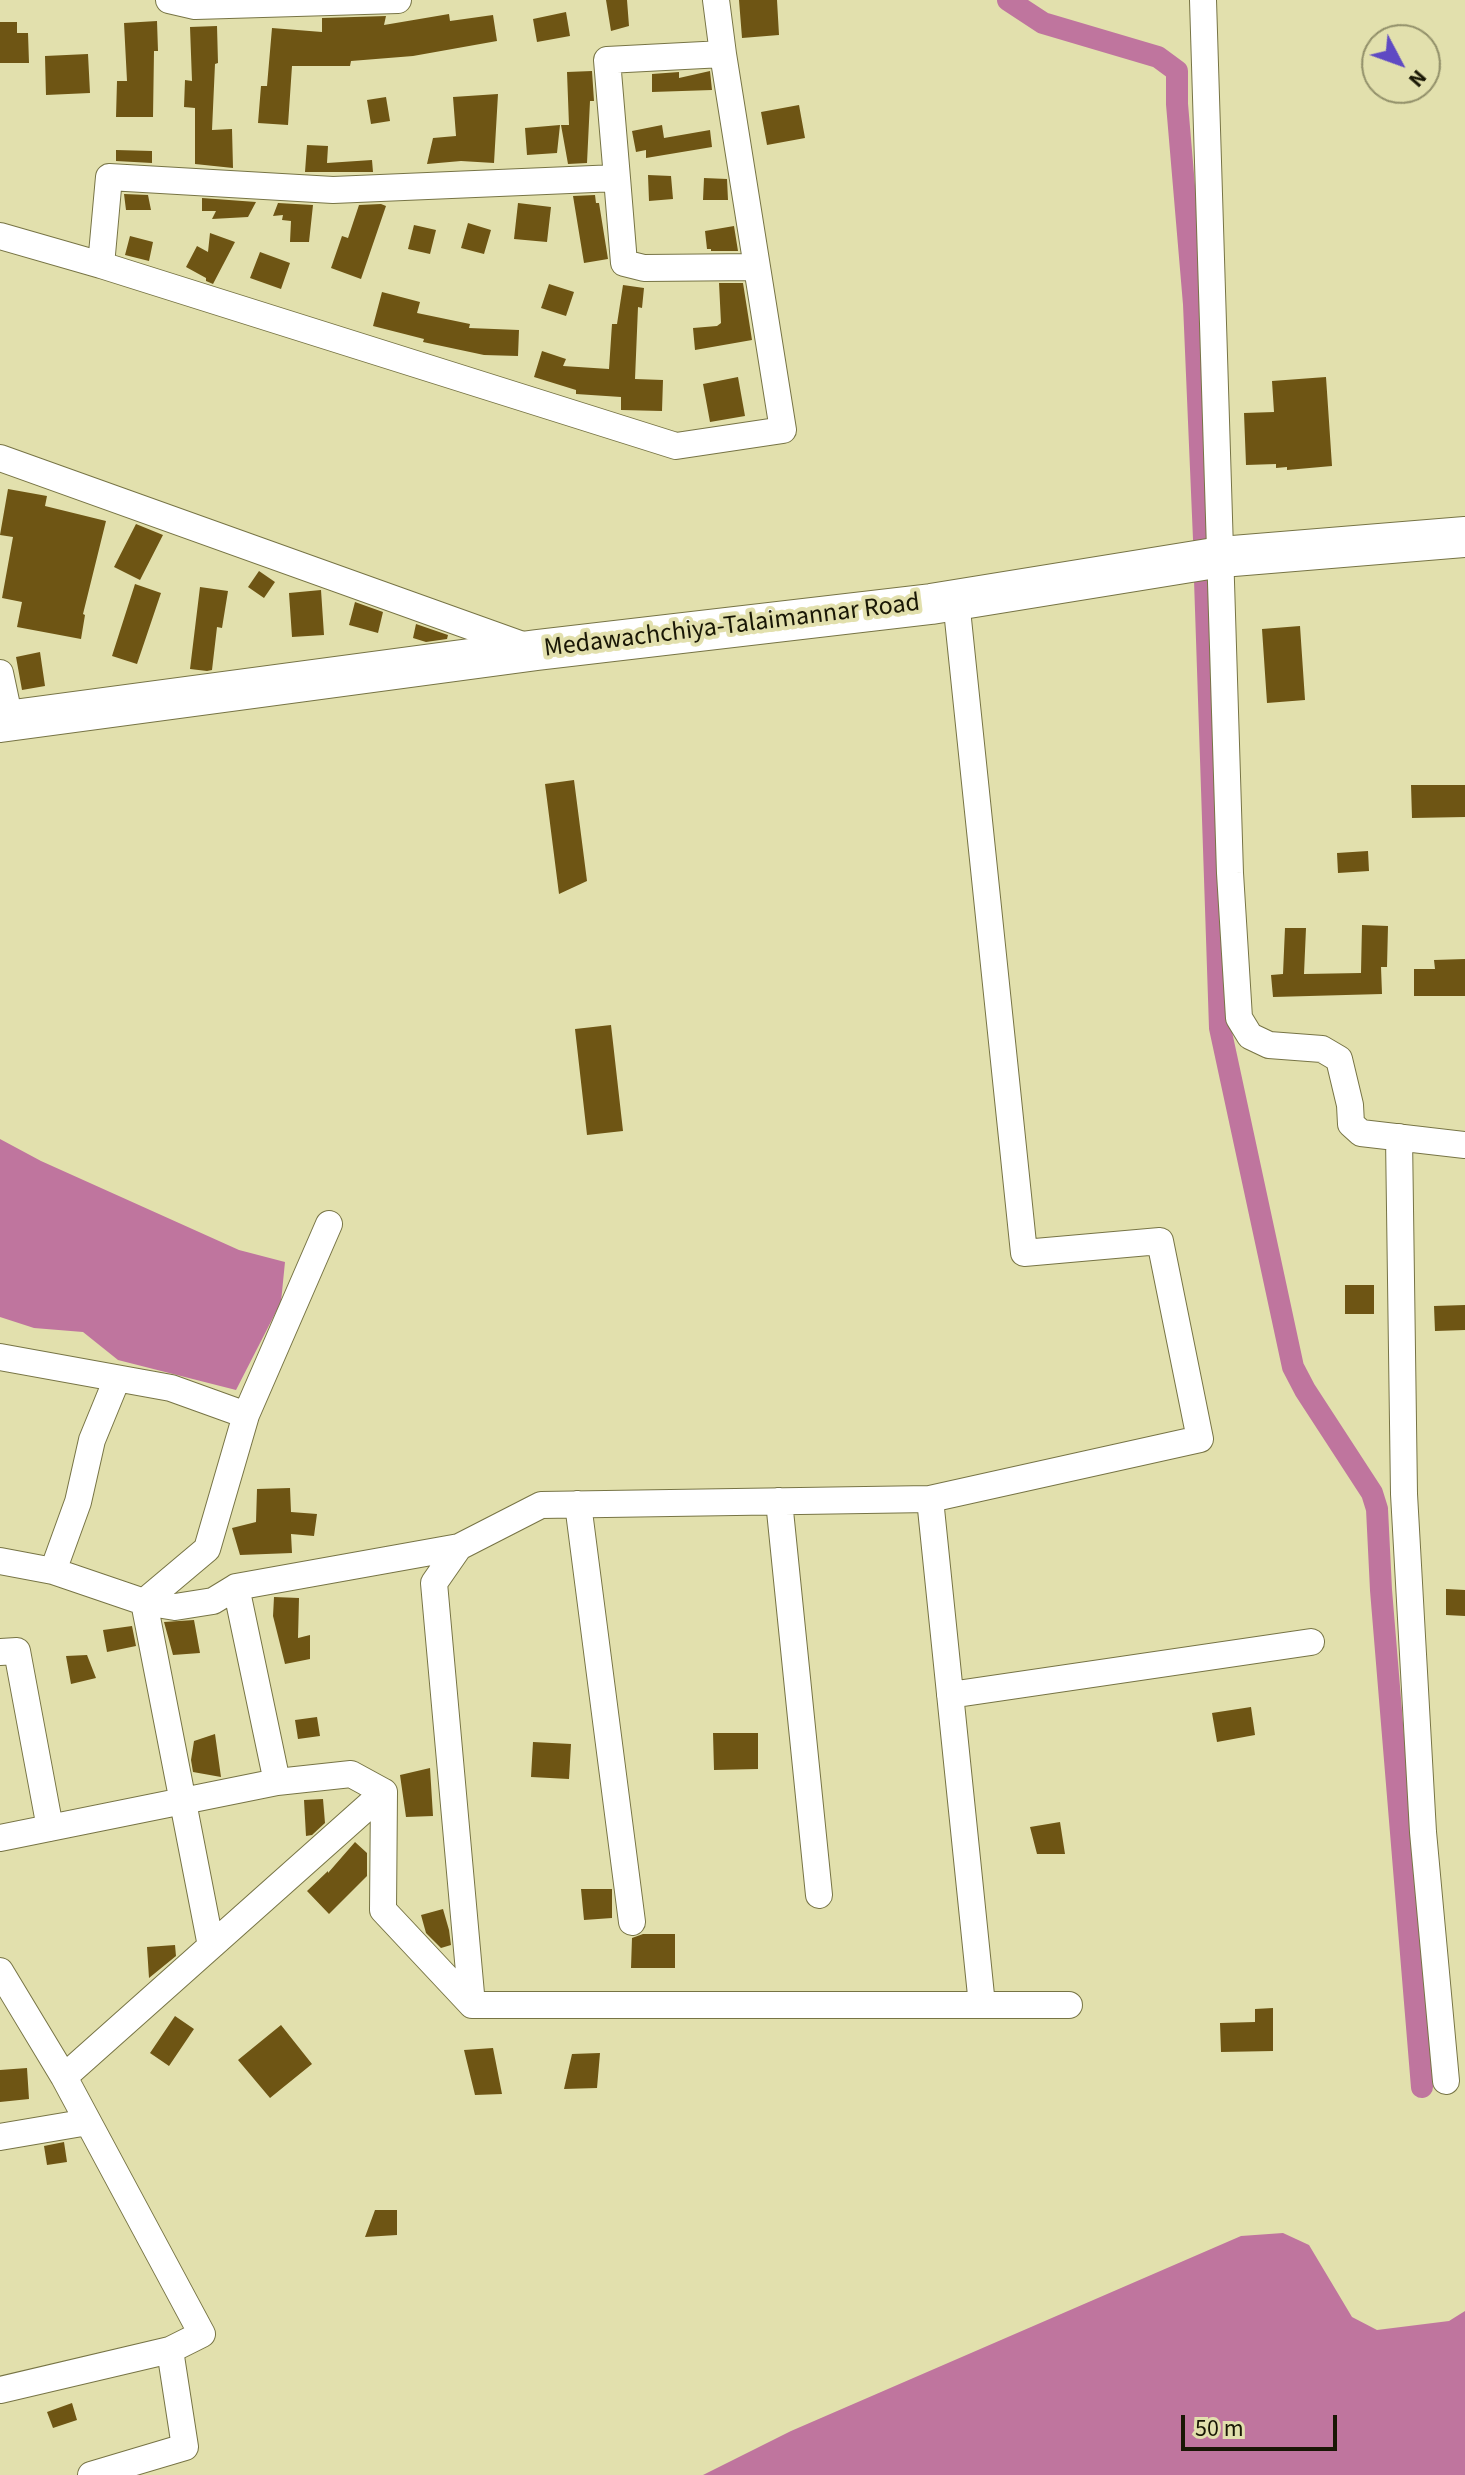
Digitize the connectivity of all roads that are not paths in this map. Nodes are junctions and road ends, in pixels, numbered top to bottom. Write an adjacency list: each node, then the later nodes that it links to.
1 (169, 0): 2 (street)
2 (398, 0)
3 (716, 0): 5 (street)
4 (1203, 0): 12 (street)
5 (723, 54): 6 (street); 9 (street)
6 (617, 178): 8 (street); 9 (street)
7 (0, 236): 8 (street)
8 (101, 265): 9 (street)
9 (757, 267)
10 (0, 458): 14 (street)
11 (1465, 537): 12 (highway, Medawachchiya-Talaimannar Road)
12 (1221, 557): 13 (highway, Medawachchiya-Talaimannar Road); 17 (street)
13 (956, 600): 14 (highway, Medawachchiya-Talaimannar Road); 23 (street)
14 (537, 650): 16 (highway, Medawachchiya-Talaimannar Road)
15 (0, 673): 16 (street)
16 (5, 721)
17 (1399, 1137): 18 (street); 47 (street)
18 (1465, 1145)
19 (329, 1224): 22 (street)
20 (0, 1357): 21 (street)
21 (117, 1379): 22 (street); 28 (street)
22 (246, 1415): 30 (street)
23 (930, 1499): 24 (street); 33 (street)
24 (779, 1501): 25 (street); 39 (street)
25 (578, 1504): 26 (street); 40 (street)
26 (459, 1547): 29 (street); 43 (street)
27 (0, 1561): 28 (street)
28 (53, 1571): 30 (street)
29 (236, 1587): 30 (street); 34 (street)
30 (144, 1602): 36 (street)
31 (1311, 1642): 33 (street)
32 (0, 1652): 37 (street)
33 (950, 1695): 44 (street)
34 (277, 1782): 35 (street); 36 (street)
35 (384, 1792): 41 (street); 43 (street)
36 (185, 1801): 37 (street); 41 (street)
37 (50, 1828): 38 (street)
38 (0, 1838)
39 (819, 1895)
40 (632, 1922)
41 (211, 1946): 46 (street)
42 (1, 1974): 46 (street)
43 (472, 2005): 44 (street)
44 (982, 2005): 45 (street)
45 (1069, 2005)
46 (64, 2077): 48 (street)
47 (1446, 2081)
48 (88, 2122): 49 (street); 50 (street)
49 (0, 2137)
50 (170, 2350): 51 (street); 52 (street)
51 (0, 2390)
52 (91, 2475)

